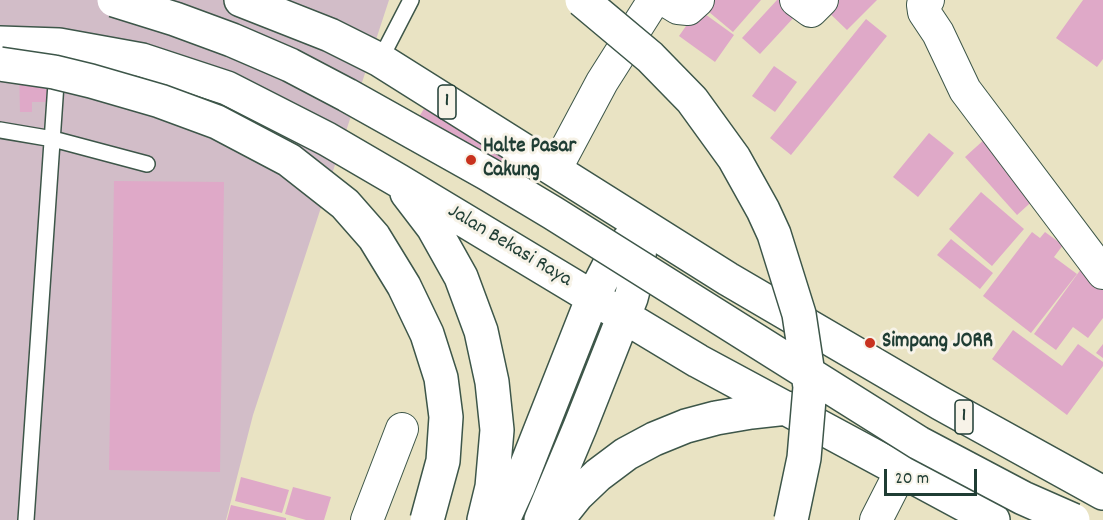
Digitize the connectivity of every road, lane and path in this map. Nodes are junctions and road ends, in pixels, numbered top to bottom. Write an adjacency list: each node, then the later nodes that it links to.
1 (114, 0): 40 (highway, bridge)
2 (241, 0): 11 (highway, 1)
3 (411, 0): 14 (lane)
4 (582, 0): 37 (highway, bridge)
5 (654, 0): 19 (street)
6 (665, 0): 7 (street)
7 (698, 0)
8 (796, 0): 9 (street)
9 (822, 0)
10 (928, 0): 22 (street)
11 (288, 8): 14 (highway, 1)
12 (0, 43): 13 (highway, Jalan Bekasi Raya)
13 (59, 45): 17 (lane); 20 (highway, Jalan Bekasi Raya)
14 (380, 60): 19 (highway, 1)
15 (0, 64): 32 (highway, bridge)
16 (0, 130): 17 (lane)
17 (53, 140): 18 (lane); 30 (lane)
18 (147, 164)
19 (555, 170): 21 (highway, 1)
20 (399, 181): 23 (highway, Jalan Bekasi Raya); 33 (highway)
21 (642, 226): 23 (highway); 24 (highway); 25 (highway, 1)
22 (1103, 273)
23 (593, 297): 24 (highway, Jalan Bekasi Raya); 34 (highway)
24 (624, 317): 26 (highway, Jalan Bekasi Raya); 35 (highway)
25 (828, 338): 26 (highway); 29 (highway, 1)
26 (787, 408): 28 (highway, Jalan Bekasi Raya); 36 (highway)
27 (402, 429): 31 (street)
28 (901, 471): 38 (street); 39 (highway, Jalan Bekasi Raya)
29 (1099, 483)
30 (26, 520)
31 (367, 520)
32 (427, 520)
33 (484, 520)
34 (503, 520)
35 (541, 520)
36 (557, 520)
37 (791, 520)
38 (876, 520)
39 (993, 520)
40 (1073, 520)

